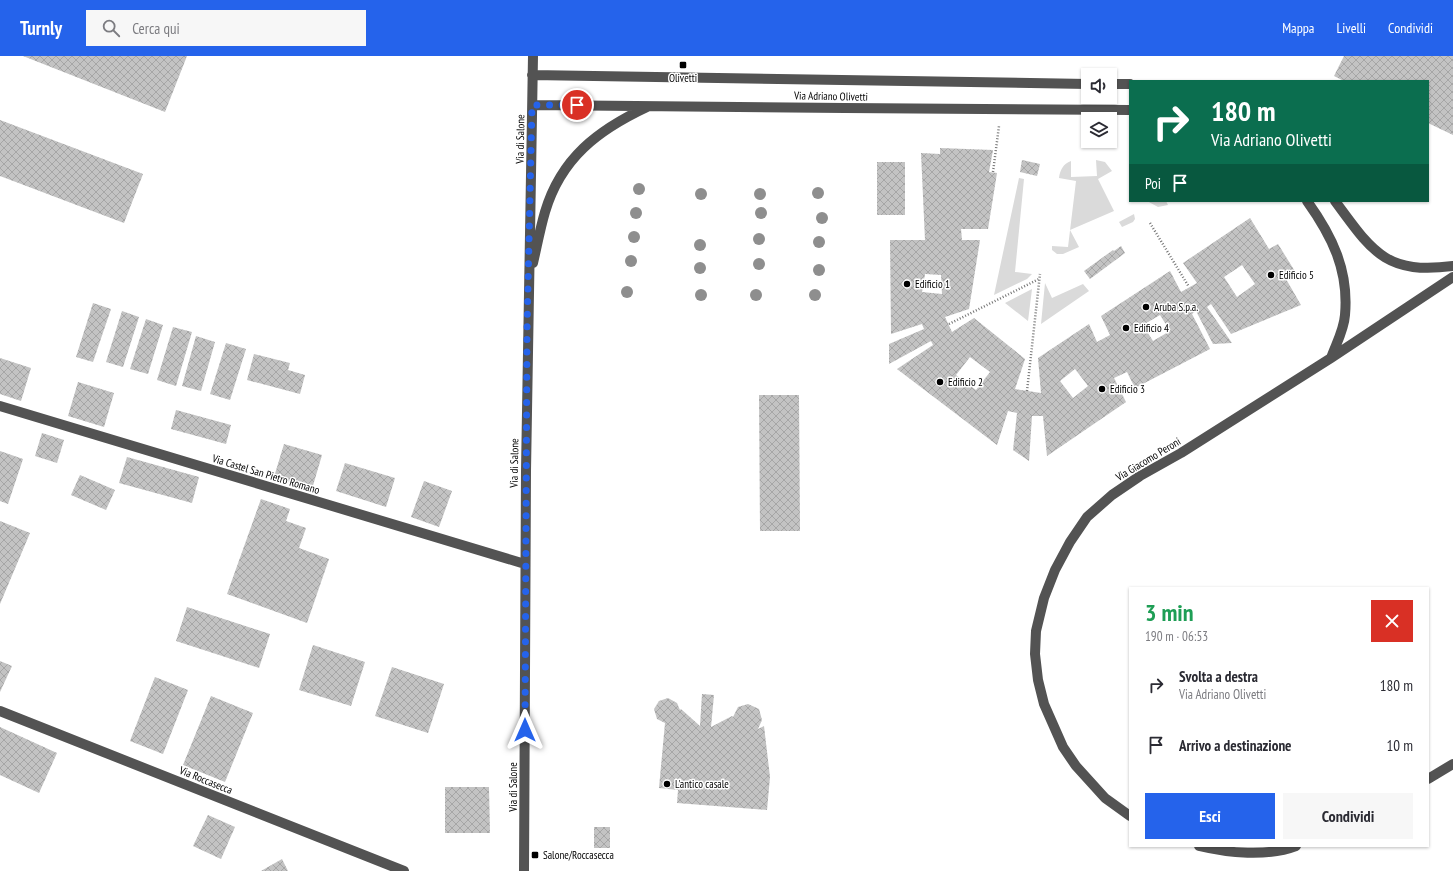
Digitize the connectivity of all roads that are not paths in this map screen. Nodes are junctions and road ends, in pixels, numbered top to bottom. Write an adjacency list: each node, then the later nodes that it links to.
1 (532, 56): 2 (street, Via di Salone)
2 (532, 75): 3 (street, Via Adriano Olivetti); 6 (street, Via di Salone)
3 (1081, 84)
4 (1117, 84): 5 (street)
5 (1129, 84)
6 (532, 105): 7 (street, Via Adriano Olivetti); 13 (street, Via di Salone)
7 (651, 105): 8 (street, Via Adriano Olivetti); 13 (street)
8 (1129, 110)
9 (1308, 202): 14 (street)
10 (1336, 202): 11 (street)
11 (1453, 266)
12 (1453, 277): 14 (street, Via Giacomo Peroni)
13 (528, 285): 16 (street, Via di Salone)
14 (1331, 358): 20 (street, Via Giacomo Peroni)
15 (0, 406): 16 (street, Via Castel San Pietro Romano)
16 (525, 564): 24 (street, Via di Salone)
17 (0, 711): 23 (street, Via Roccasecca)
18 (1453, 764): 19 (street)
19 (1429, 778)
20 (1129, 815)
21 (1204, 847): 22 (street)
22 (1291, 847)
23 (404, 871)
24 (524, 871)

